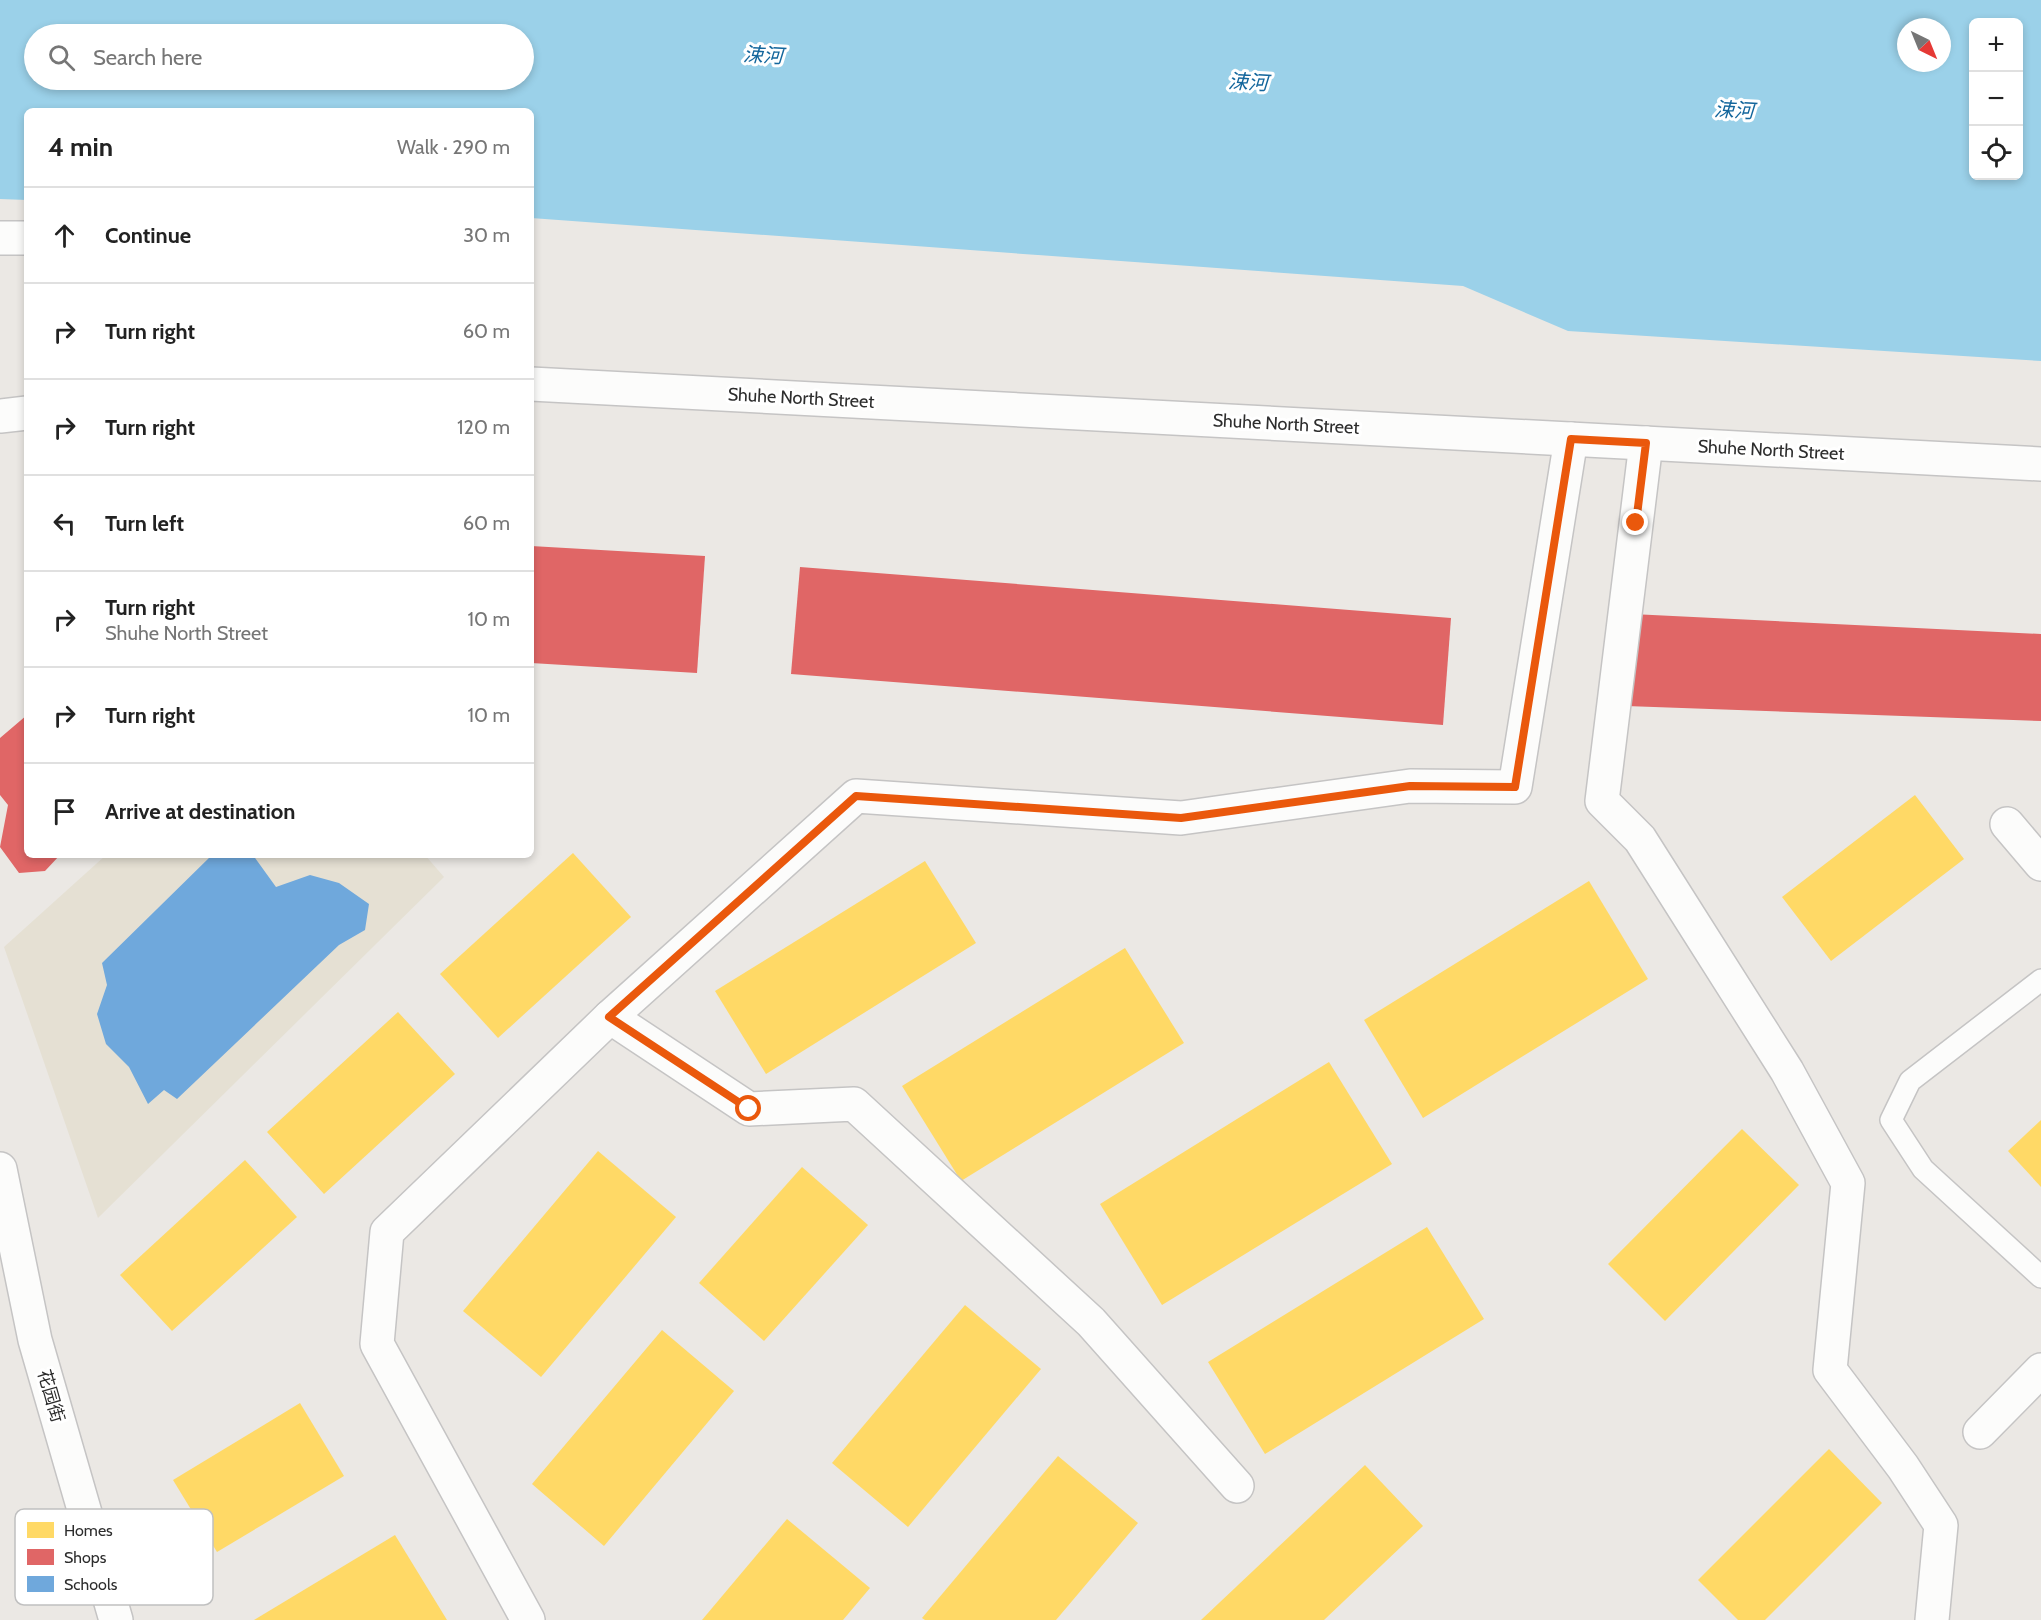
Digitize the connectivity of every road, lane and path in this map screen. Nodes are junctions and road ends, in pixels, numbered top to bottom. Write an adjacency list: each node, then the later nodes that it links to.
1 (0, 238): 2 (street)
2 (24, 238)
3 (534, 384): 6 (street, Shuhe North Street)
4 (24, 413): 5 (street)
5 (0, 416)
6 (1571, 439): 7 (street, Shuhe North Street); 12 (street)
7 (1646, 443): 8 (street, Shuhe North Street); 22 (street)
8 (2041, 464)
9 (2007, 824): 10 (street)
10 (2041, 864)
11 (2041, 980): 14 (lane)
12 (609, 1017): 17 (street); 21 (street)
13 (0, 1169): 18 (street, 花园街)
14 (2041, 1276)
15 (2041, 1370): 16 (street)
16 (1980, 1432)
17 (1237, 1486)
18 (84, 1509)
19 (112, 1605): 20 (street, 花园街)
20 (116, 1620)
21 (528, 1620)
22 (1932, 1620)

